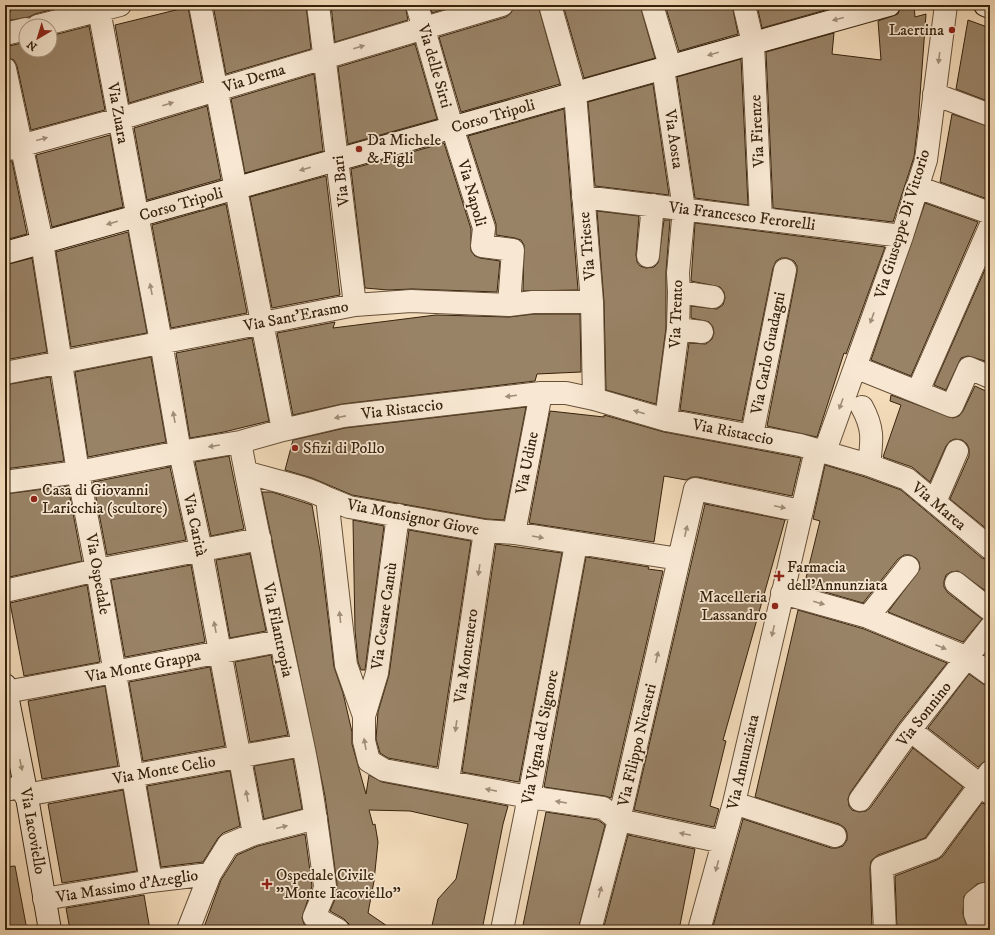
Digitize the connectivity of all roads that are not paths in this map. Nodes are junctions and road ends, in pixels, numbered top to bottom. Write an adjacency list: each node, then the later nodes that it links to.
1 (200, 5): 21 (street)
2 (318, 5): 18 (street, Via Bari)
3 (417, 5): 14 (street, Via delle Sirti)
4 (502, 5): 14 (street, Via Derna)
5 (550, 5): 22 (street, Via Trieste)
6 (652, 5): 19 (street, Via Aosta)
7 (744, 5): 17 (street, Via Firenze)
8 (889, 5): 17 (street, Corso Tripoli, one-way to 17)
9 (946, 5): 23 (street, Via Giuseppe Di Vittorio, one-way to 23)
10 (985, 5): 11 (street)
11 (990, 7)
12 (110, 8): 13 (street); 25 (street, Via Zuara)
13 (58, 21)
14 (424, 28): 18 (street, Via Derna, one-way to 14); 26 (street, Via delle Sirti)
15 (18, 31): 16 (street)
16 (5, 34)
17 (753, 43): 19 (street, Corso Tripoli, one-way to 19); 36 (street, Via Firenze)
18 (326, 57): 21 (street, Via Derna); 28 (street, Via Bari)
19 (667, 67): 22 (street, Corso Tripoli); 33 (street, Via Aosta)
20 (5, 69): 27 (street, Via Ospedale)
21 (216, 89): 25 (street, Via Derna, one-way to 21); 30 (street)
22 (575, 93): 26 (street, Corso Tripoli); 31 (street, Via Trieste)
23 (934, 94): 24 (street); 29 (street, Via Giuseppe Di Vittorio)
24 (990, 115)
25 (119, 119): 27 (street, Via Derna, one-way to 25); 35 (street, Via Zuara)
26 (452, 127): 28 (street, Corso Tripoli); 46 (street, Via Napoli)
27 (13, 148): 39 (street, Via Ospedale)
28 (338, 160): 30 (street, Corso Tripoli, one-way to 30); 47 (street, Via Bari)
29 (917, 187): 34 (street); 38 (street, Via Giuseppe Di Vittorio)
30 (236, 188): 35 (street, Corso Tripoli); 48 (street)
31 (583, 197): 32 (street, Via Francesco Ferorelli); 45 (street, Via Trieste)
32 (653, 205): 33 (street, Via Francesco Ferorelli); 41 (street)
33 (684, 209): 36 (street, Via Francesco Ferorelli); 43 (street, Via Trento)
34 (990, 213)
35 (137, 216): 39 (street, Corso Tripoli, one-way to 39); 51 (street, Via Carità, one-way to 35)
36 (761, 219): 38 (street, Via Francesco Ferorelli)
37 (990, 227): 56 (street)
38 (902, 236): 53 (street, Via Giuseppe Di Vittorio, one-way to 53)
39 (42, 242): 40 (street, Corso Tripoli); 52 (street, Via Ospedale)
40 (5, 253)
41 (648, 256)
42 (784, 270): 62 (street, Via Carlo Guadagni)
43 (679, 292): 44 (street); 49 (street, Via Trento)
44 (713, 297)
45 (592, 302): 46 (street, Via Sant'Erasmo); 58 (street, Via Trieste)
46 (509, 304): 47 (street, Via Sant'Erasmo)
47 (355, 305): 48 (street, Via Sant'Erasmo)
48 (262, 323): 51 (street, Via Sant'Erasmo); 61 (street)
49 (678, 329): 50 (street); 60 (street, Via Trento)
50 (702, 332)
51 (161, 342): 52 (street, Via Sant'Erasmo); 66 (street, Via Carità, one-way to 51)
52 (61, 362): 54 (street, Via Sant'Erasmo); 68 (street, Via Ospedale)
53 (854, 368): 56 (street); 64 (street, Via Giuseppe Di Vittorio, one-way to 64)
54 (5, 373)
55 (990, 377): 56 (street)
56 (918, 391)
57 (541, 393): 58 (street, Via Ristaccio); 61 (street, Via Ristaccio, one-way to 61); 76 (street, Via Udine)
58 (594, 399): 60 (street, Via Ristaccio, one-way to 58)
59 (862, 407): 67 (street)
60 (666, 420): 62 (street, Via Ristaccio)
61 (283, 430): 63 (street, Via Ristaccio)
62 (752, 435): 64 (street, Via Ristaccio)
63 (240, 442): 66 (street, Via Ristaccio, one-way to 66); 69 (street, Via Filantropia)
64 (814, 449): 67 (street, Via Ristaccio); 73 (street, Via Annunziata)
65 (957, 451): 72 (street)
66 (180, 452): 68 (street, Via Ristaccio); 80 (street, Via Carità)
67 (869, 465): 72 (street, Via Marea)
68 (78, 472): 70 (street, Via Ristaccio); 83 (street, Via Ospedale)
69 (246, 472): 71 (street); 77 (street, Via Filantropia)
70 (5, 482)
71 (327, 498): 74 (street, Via Monsignor Giove); 96 (street, Via Monsignor Giove, one-way to 71)
72 (935, 502): 79 (street, Via Marea)
73 (801, 511): 81 (street, one-way to 73); 86 (street, Via Annunziata)
74 (398, 516): 75 (street, Via Monsignor Giove); 96 (street, Via Cesare Cantù)
75 (485, 531): 76 (street, Via Monsignor Giove); 101 (street, Via Montenero, one-way to 101)
76 (514, 533): 78 (street, Via Monsignor Giove, one-way to 78)
77 (260, 539): 80 (street); 90 (street, Via Filantropia)
78 (576, 544): 81 (street, Via Monsignor Giove); 104 (street, Via Vigna del Signore)
79 (990, 548)
80 (201, 550): 83 (street); 91 (street, Via Carità, one-way to 80)
81 (680, 559): 108 (street, Via Filippo Nicastri, one-way to 81)
82 (908, 567): 88 (street)
83 (97, 570): 85 (street); 93 (street, Via Ospedale)
84 (956, 583): 87 (street)
85 (5, 591)
86 (782, 593): 88 (street, one-way to 88); 106 (street, Via Annunziata, one-way to 106)
87 (990, 610)
88 (868, 617): 92 (street, one-way to 92)
89 (990, 628): 92 (street, Via Sonnino)
90 (280, 641): 91 (street, Via Monte Grappa); 98 (street, Via Filantropia)
91 (220, 652): 93 (street, Via Monte Grappa); 99 (street, Via Carità)
92 (968, 658): 94 (street); 97 (street, Via Sonnino)
93 (115, 671): 95 (street, Via Monte Grappa); 100 (street, Via Ospedale)
94 (990, 674)
95 (6, 689): 103 (street, Via Iacoviello, one-way to 103)
96 (364, 716): 101 (street, Via Monsignor Giove, one-way to 96)
97 (910, 730): 102 (street); 105 (street, Via Sonnino)
98 (303, 746): 99 (street, Via Monte Celio); 107 (street, Via Filantropia)
99 (240, 757): 100 (street, Via Monte Celio); 109 (street, Via Carità, one-way to 99)
100 (132, 776): 103 (street, Via Monte Celio); 113 (street, Via Ospedale)
101 (448, 781): 104 (street, Via Monsignor Giove, one-way to 101)
102 (987, 783): 122 (street)
103 (19, 790): 115 (street, Via Iacoviello)
104 (529, 797): 108 (street, Via Monsignor Giove, one-way to 104); 119 (street, Via Vigna del Signore)
105 (860, 800)
106 (734, 803): 110 (street); 111 (street, Via Annunziata)
107 (316, 818): 109 (street, one-way to 107); 118 (street, Via Filantropia)
108 (619, 820): 111 (street, one-way to 108); 120 (street, Via Filippo Nicastri, one-way to 108)
109 (254, 834): 112 (street)
110 (836, 836)
111 (723, 842): 121 (street, Via Annunziata, one-way to 121)
112 (210, 874): 113 (street, Via Massimo d'Azeglio); 117 (street)
113 (151, 881): 115 (street, Via Massimo d'Azeglio)
114 (990, 893): 123 (street)
115 (44, 899): 116 (street, Via Iacoviello)
116 (50, 930)
117 (188, 930)
118 (338, 930)
119 (502, 930)
120 (590, 930)
121 (699, 930)
122 (885, 930)
123 (981, 930)

